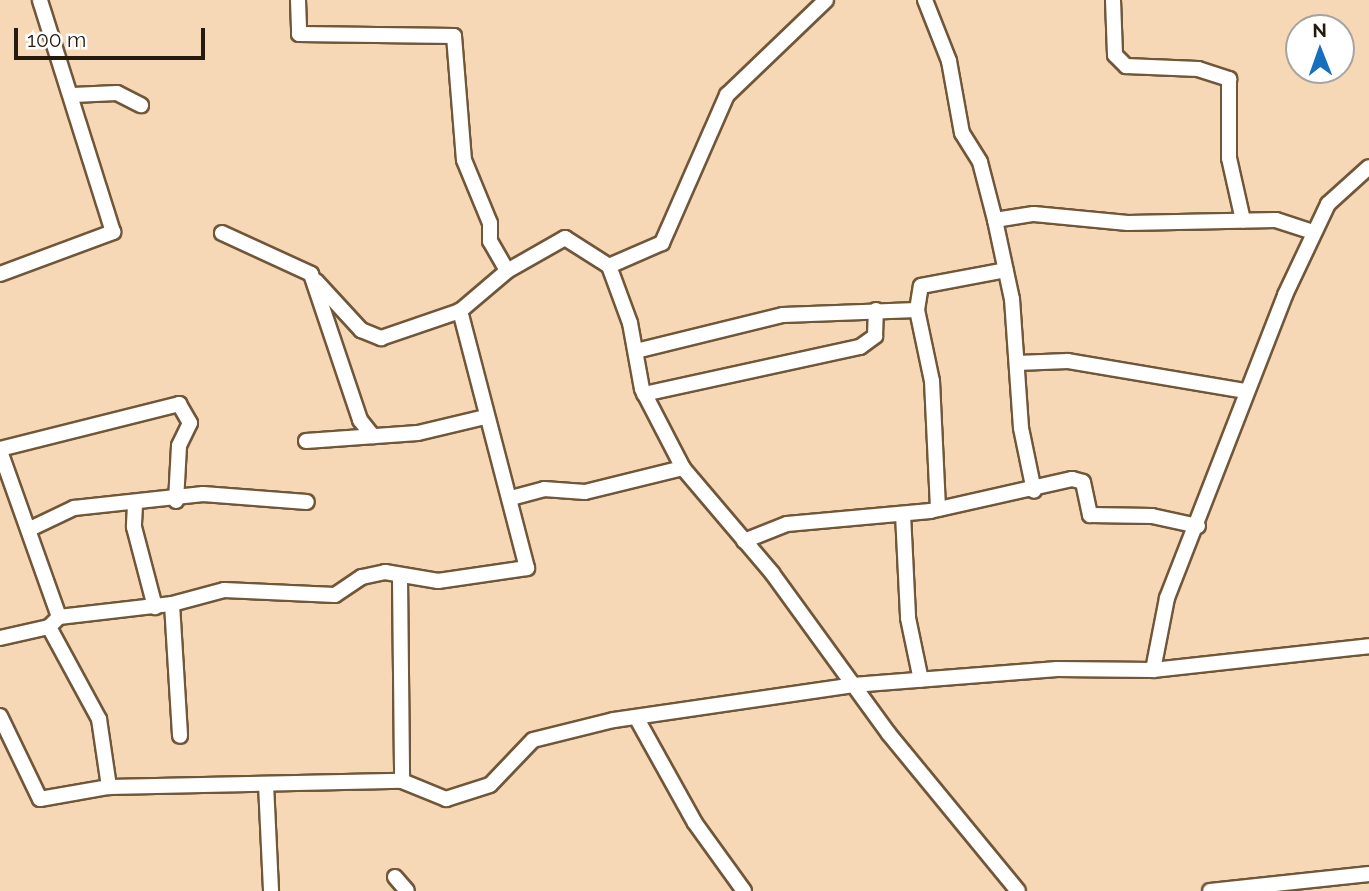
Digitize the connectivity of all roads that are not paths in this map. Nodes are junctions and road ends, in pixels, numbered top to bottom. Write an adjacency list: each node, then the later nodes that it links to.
1 (40, 0): 6 (street)
2 (298, 0): 15 (street)
3 (826, 0): 13 (street)
4 (925, 0): 9 (street)
5 (1113, 0): 10 (street)
6 (73, 95): 7 (street); 16 (street)
7 (141, 106)
8 (1369, 168): 11 (street)
9 (995, 220): 10 (street); 14 (street)
10 (1243, 220): 11 (street)
11 (1314, 232): 23 (street)
12 (222, 233): 17 (street)
13 (609, 266): 15 (street); 21 (street)
14 (1006, 270): 19 (street); 22 (street)
15 (507, 271): 20 (street)
16 (0, 274)
17 (315, 280): 20 (street); 26 (street)
18 (876, 310): 19 (street); 21 (street); 24 (street)
19 (917, 310): 35 (street)
20 (460, 311): 25 (street)
21 (635, 351): 24 (street)
22 (1017, 363): 23 (street); 30 (street)
23 (1246, 391): 37 (street)
24 (644, 394): 29 (street)
25 (485, 416): 26 (street); 31 (street)
26 (373, 436): 27 (street)
27 (306, 441)
28 (0, 450): 32 (street); 38 (street)
29 (683, 468): 31 (street); 39 (street)
30 (1034, 491): 35 (street); 37 (street)
31 (511, 498): 40 (street)
32 (176, 501): 33 (street); 34 (street)
33 (307, 502)
34 (135, 505): 38 (street); 42 (street)
35 (938, 509): 36 (street)
36 (903, 514): 39 (street); 47 (street)
37 (1198, 526): 46 (street)
38 (32, 528): 43 (street)
39 (744, 541): 48 (street)
40 (400, 578): 41 (street); 54 (street)
41 (172, 604): 42 (street); 51 (street)
42 (155, 607): 43 (street)
43 (54, 622): 44 (street); 56 (street)
44 (0, 638)
45 (1369, 646): 46 (street)
46 (1153, 670): 47 (street)
47 (921, 680): 48 (street)
48 (853, 685): 50 (street); 63 (street)
49 (0, 716): 52 (street)
50 (636, 717): 54 (street); 62 (street)
51 (180, 736)
52 (14, 743): 53 (street); 56 (street)
53 (0, 749)
54 (402, 781): 55 (street)
55 (266, 784): 56 (street); 60 (street)
56 (109, 786)
57 (1369, 874): 59 (street)
58 (395, 877): 61 (street)
59 (1219, 890)
60 (271, 891)
61 (407, 891)
62 (744, 891)
63 (1018, 891)

